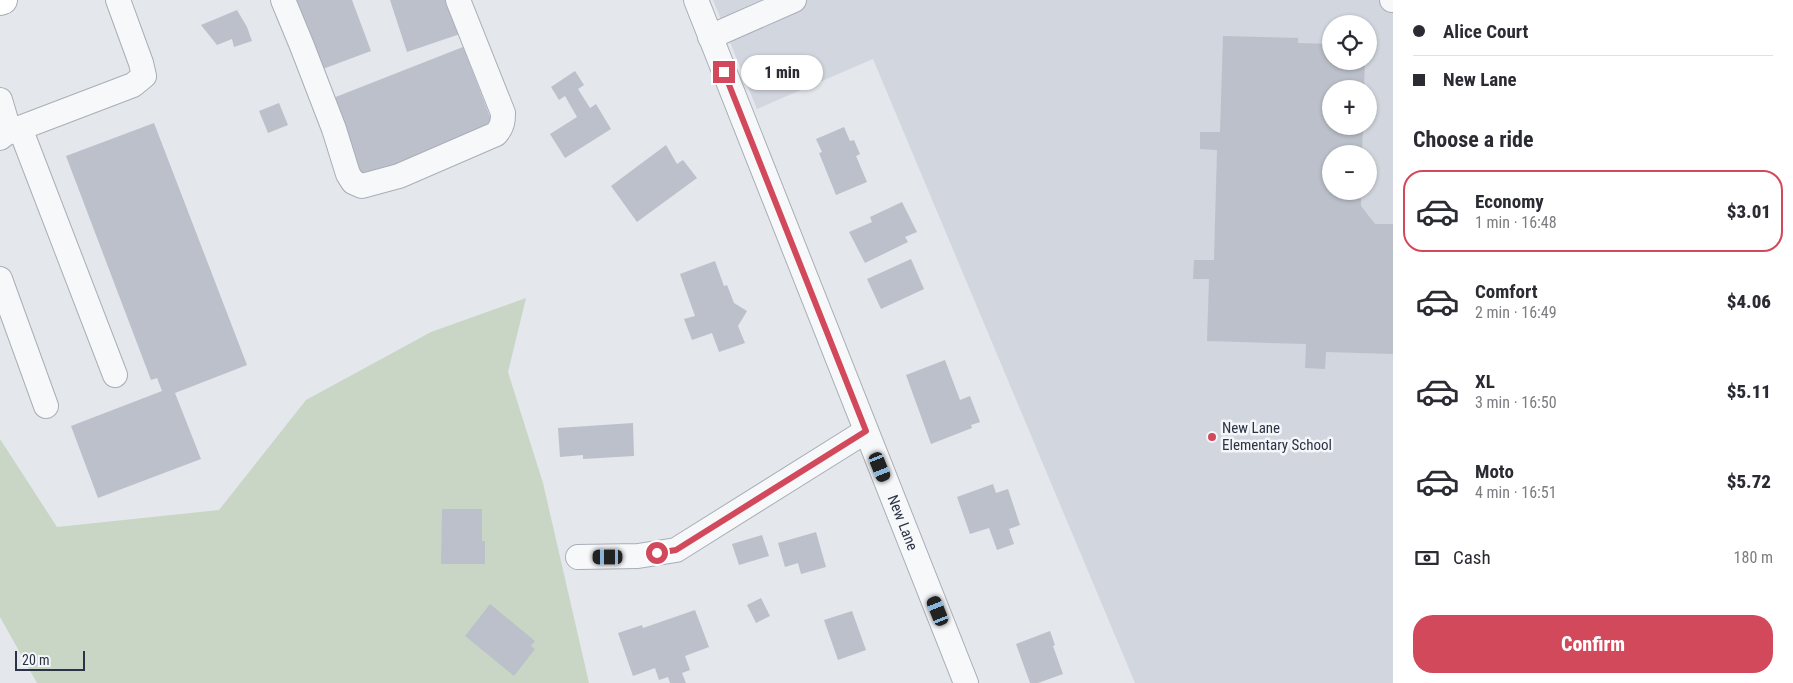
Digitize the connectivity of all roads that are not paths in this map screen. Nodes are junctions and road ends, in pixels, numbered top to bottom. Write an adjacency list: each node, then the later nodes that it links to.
1 (118, 0): 8 (street)
2 (283, 0): 3 (street)
3 (458, 0)
4 (696, 0): 6 (street, New Lane)
5 (794, 0): 6 (street)
6 (710, 36): 12 (street, New Lane)
7 (0, 100): 8 (street)
8 (8, 133): 10 (street)
9 (0, 279): 11 (street)
10 (115, 375)
11 (46, 406)
12 (866, 431): 13 (street); 14 (street, New Lane)
13 (578, 557)
14 (966, 683)

